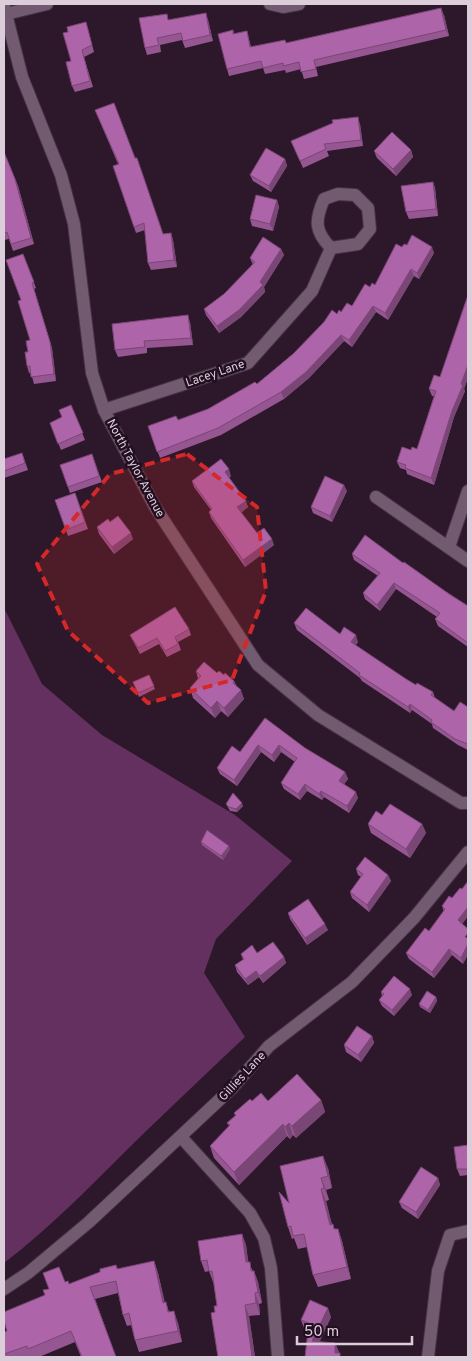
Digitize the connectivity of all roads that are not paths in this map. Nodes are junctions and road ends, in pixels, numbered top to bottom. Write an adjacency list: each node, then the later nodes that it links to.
1 (47, 4): 4 (street)
2 (270, 4): 3 (street)
3 (299, 4)
4 (5, 10): 6 (street, North Taylor Avenue)
5 (332, 248): 5 (street); 6 (street, Lacey Lane)
6 (104, 410): 11 (street, North Taylor Avenue)
7 (468, 491): 9 (street)
8 (376, 497): 9 (street)
9 (449, 547): 10 (street)
10 (468, 561)
11 (468, 803)
12 (468, 852): 13 (street, Gillies Lane)
13 (181, 1137): 15 (street, Gillies Lane); 16 (street)
14 (468, 1231): 17 (street)
15 (4, 1288)
16 (278, 1357)
17 (428, 1357)

